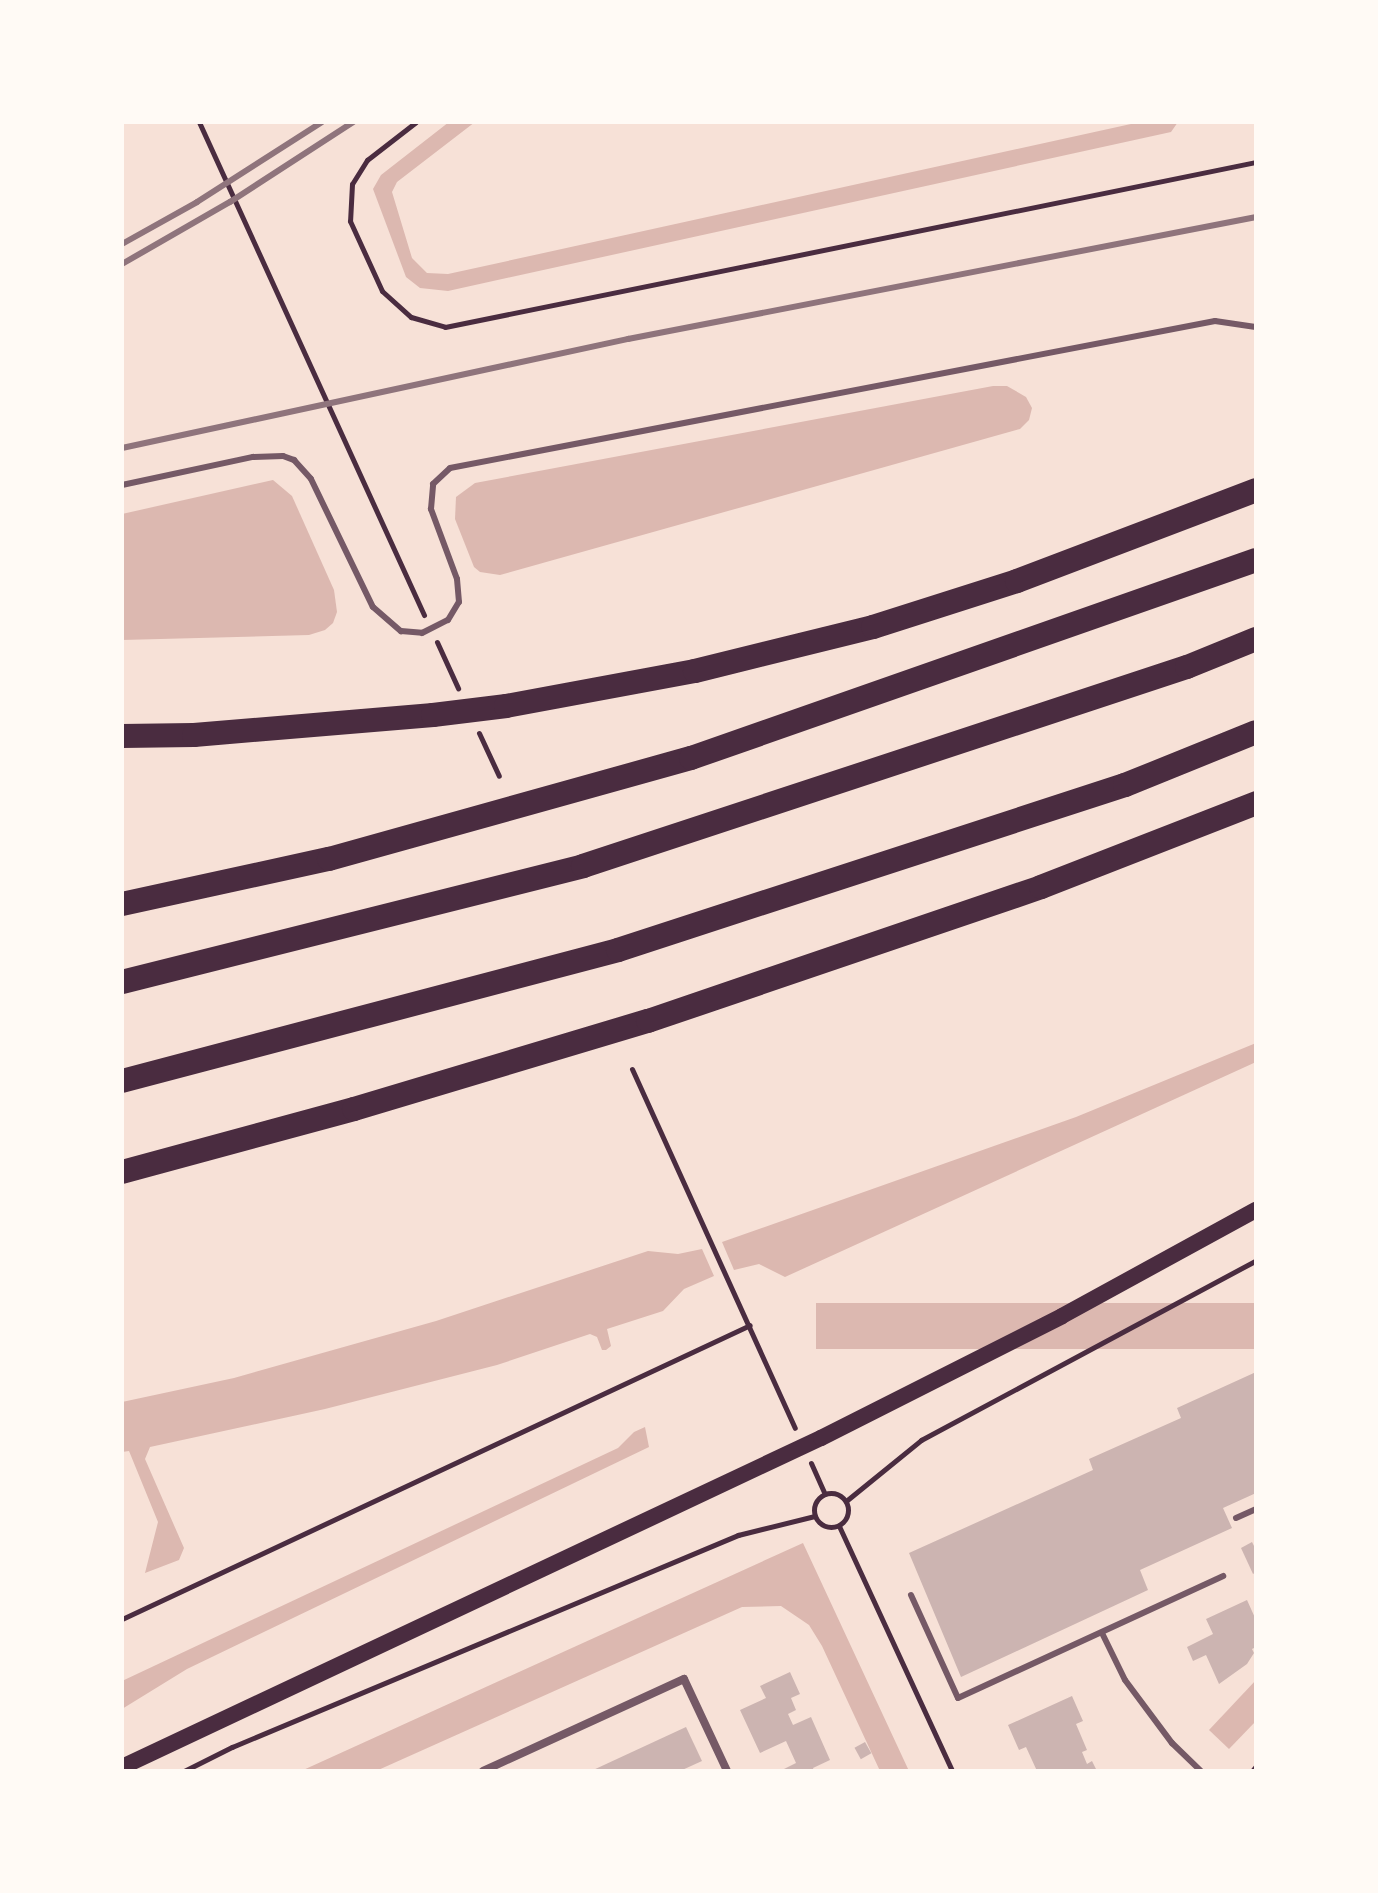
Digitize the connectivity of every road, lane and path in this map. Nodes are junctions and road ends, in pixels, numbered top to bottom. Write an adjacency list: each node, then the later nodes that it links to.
1 (199, 122): 8 (path)
2 (416, 122): 3 (path)
3 (1256, 162)
4 (1256, 327): 8 (lane)
5 (122, 485): 8 (lane)
6 (1256, 490): 11 (highway)
7 (1256, 560): 13 (highway)
8 (431, 630)
9 (1256, 639): 14 (highway)
10 (1256, 732): 16 (highway)
11 (122, 736)
12 (1256, 803): 17 (highway)
13 (122, 904)
14 (122, 982)
15 (632, 1069): 20 (path)
16 (122, 1081)
17 (122, 1172)
18 (1256, 1210): 34 (main road)
19 (1256, 1260): 24 (path)
20 (750, 1325): 21 (path); 31 (path)
21 (800, 1438)
22 (806, 1452): 23 (path)
23 (825, 1494): 24 (path); 26 (path)
24 (846, 1501): 28 (path)
25 (1256, 1509): 27 (lane)
26 (815, 1516): 28 (path); 35 (path)
27 (1236, 1518)
28 (839, 1526): 38 (path)
29 (1223, 1576): 32 (lane)
30 (911, 1595): 32 (lane)
31 (122, 1619)
32 (1102, 1633): 39 (lane)
33 (1256, 1766): 40 (path)
34 (122, 1767)
35 (184, 1771)
36 (483, 1771): 37 (street)
37 (727, 1771)
38 (952, 1771)
39 (1201, 1771)
40 (1252, 1771)

